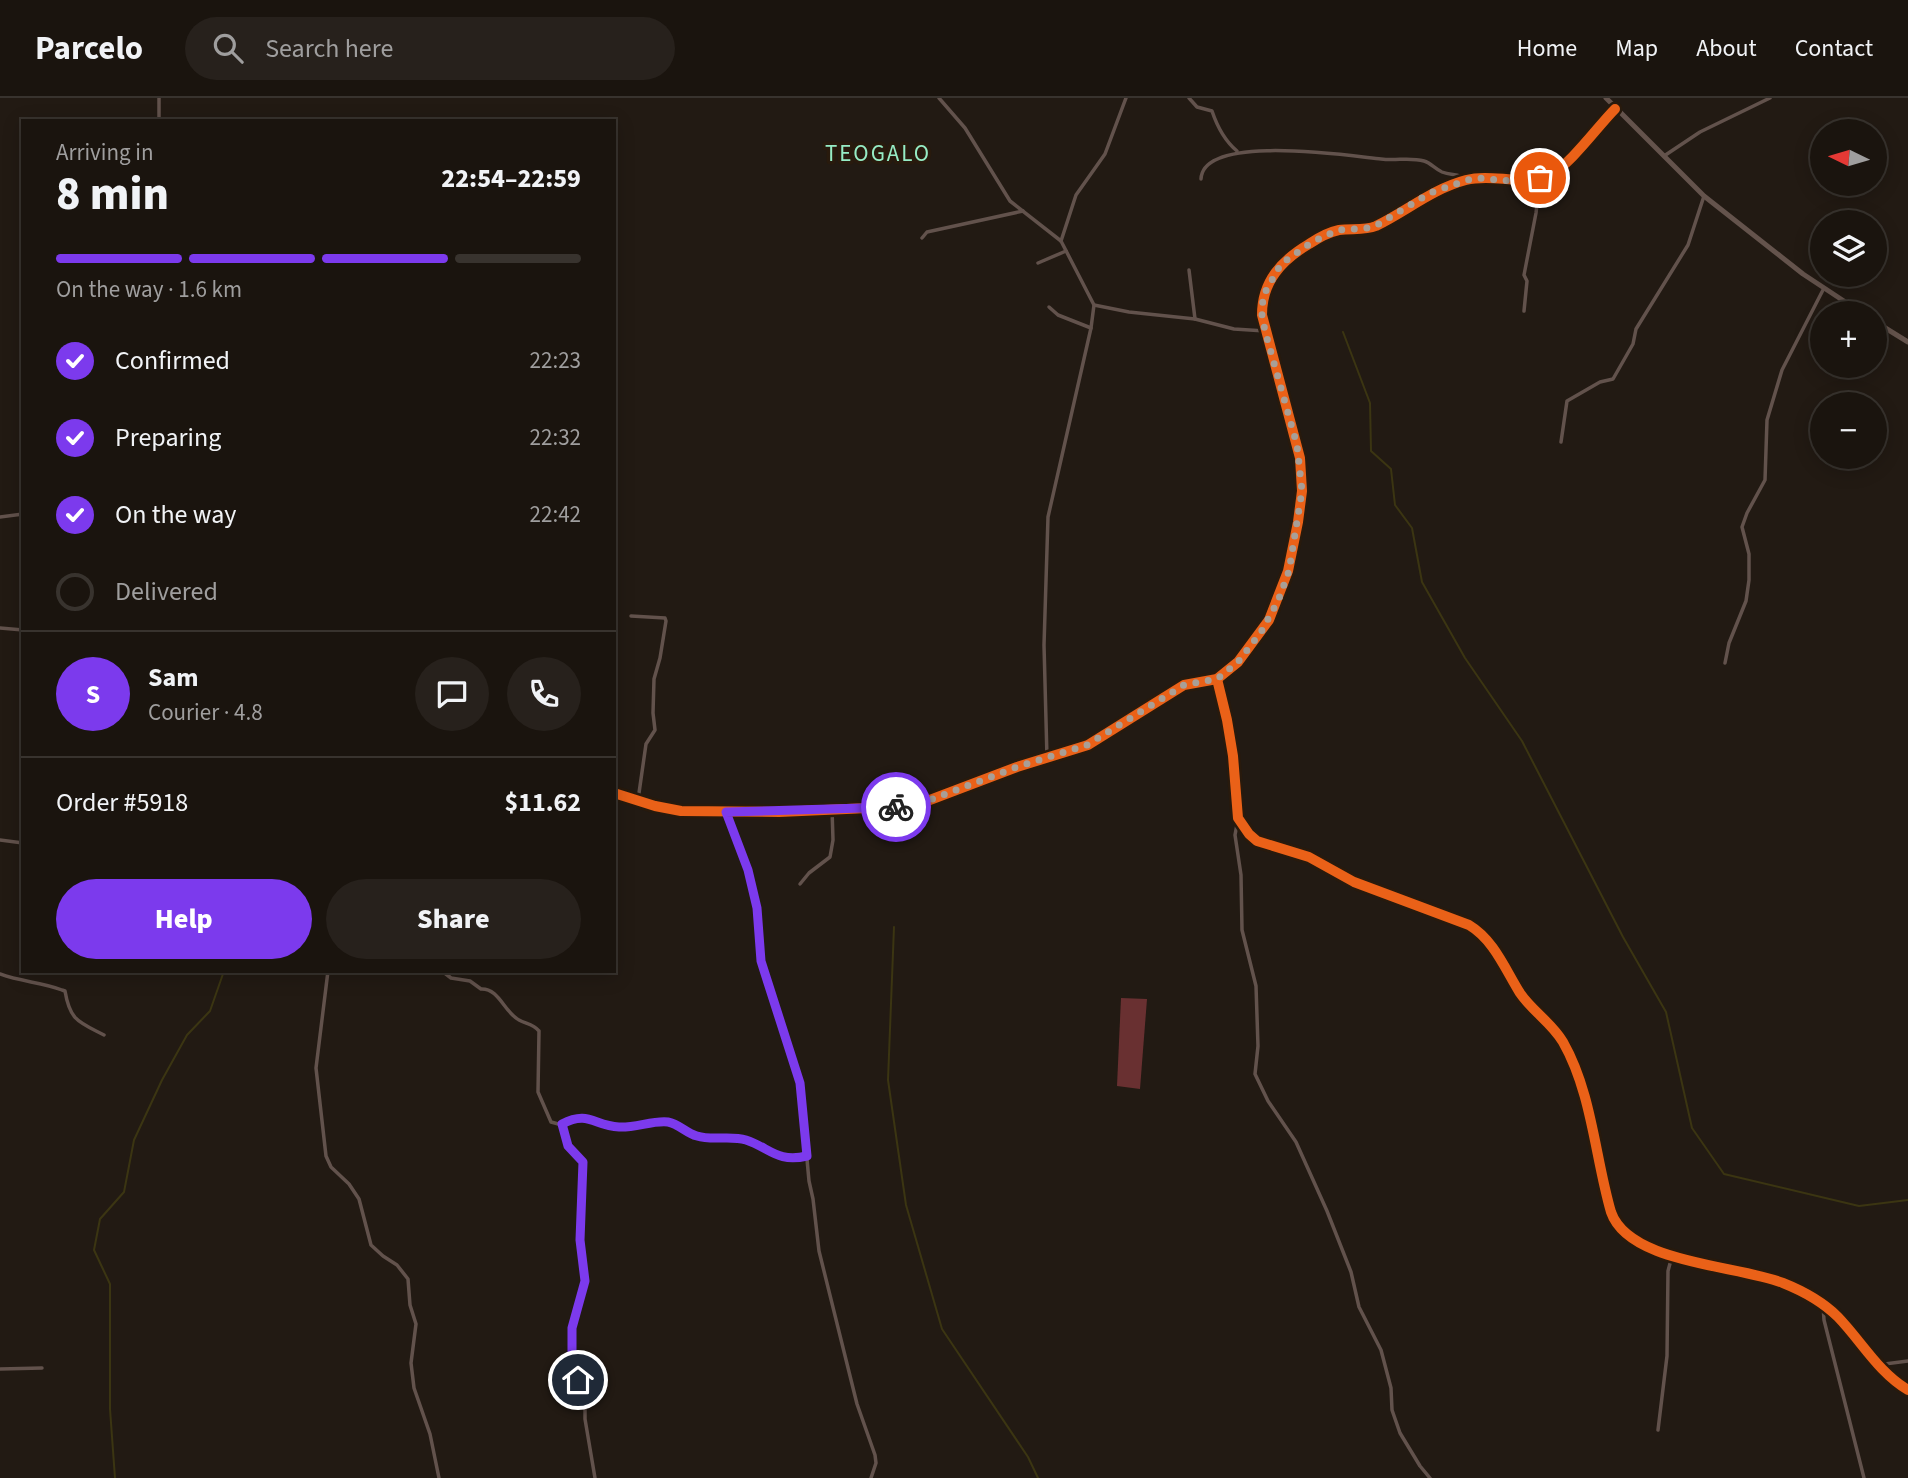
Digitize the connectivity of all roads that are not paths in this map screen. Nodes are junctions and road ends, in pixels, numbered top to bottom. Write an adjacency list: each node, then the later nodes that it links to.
1 (159, 98): 8 (street)
2 (939, 98): 15 (street)
3 (1126, 98): 17 (street)
4 (1189, 98): 9 (street)
5 (1606, 98): 7 (main road)
6 (1770, 98): 10 (street)
7 (1615, 109): 10 (main road); 11 (street)
8 (159, 119)
9 (1238, 152): 12 (street); 13 (street)
10 (1664, 156): 14 (main road)
11 (1540, 178): 13 (street); 25 (street)
12 (1200, 179)
13 (1467, 180): 29 (street)
14 (1704, 196): 21 (main road); 31 (street)
15 (1023, 211): 16 (street); 17 (street)
16 (922, 238)
17 (1061, 242): 18 (street)
18 (1066, 251): 19 (street); 23 (street)
19 (1038, 263)
20 (1189, 270): 26 (street)
21 (1824, 288): 22 (main road); 37 (street)
22 (1844, 301)
23 (1094, 305): 26 (street); 27 (street)
24 (1049, 307): 27 (street)
25 (1524, 311)
26 (1195, 319): 29 (street)
27 (1091, 328): 39 (street)
28 (1887, 329): 30 (main road)
29 (1265, 331): 38 (street)
30 (1908, 342)
31 (1561, 442)
32 (21, 514): 33 (street)
33 (0, 517)
34 (631, 615): 41 (street)
35 (0, 628): 36 (street)
36 (21, 631)
37 (1725, 663)
38 (1217, 679): 39 (street); 44 (street)
39 (1047, 758): 42 (street)
40 (616, 794): 41 (street)
41 (638, 800): 43 (street)
42 (832, 808): 43 (street); 47 (street)
43 (726, 812): 53 (street)
44 (1238, 818): 54 (street); 65 (street)
45 (0, 840): 46 (street)
46 (21, 843)
47 (800, 884)
48 (328, 973): 62 (street)
49 (445, 973): 52 (street)
50 (0, 974): 51 (street)
51 (104, 1035)
52 (562, 1125): 53 (street); 63 (street)
53 (807, 1156): 64 (street)
54 (1672, 1256): 55 (street); 61 (street)
55 (1823, 1305): 57 (street); 66 (street)
56 (1908, 1361): 57 (street)
57 (1877, 1365): 60 (street)
58 (42, 1368): 59 (street)
59 (0, 1369)
60 (1908, 1390)
61 (1658, 1430)
62 (439, 1478)
63 (595, 1478)
64 (871, 1478)
65 (1430, 1478)
66 (1864, 1478)

